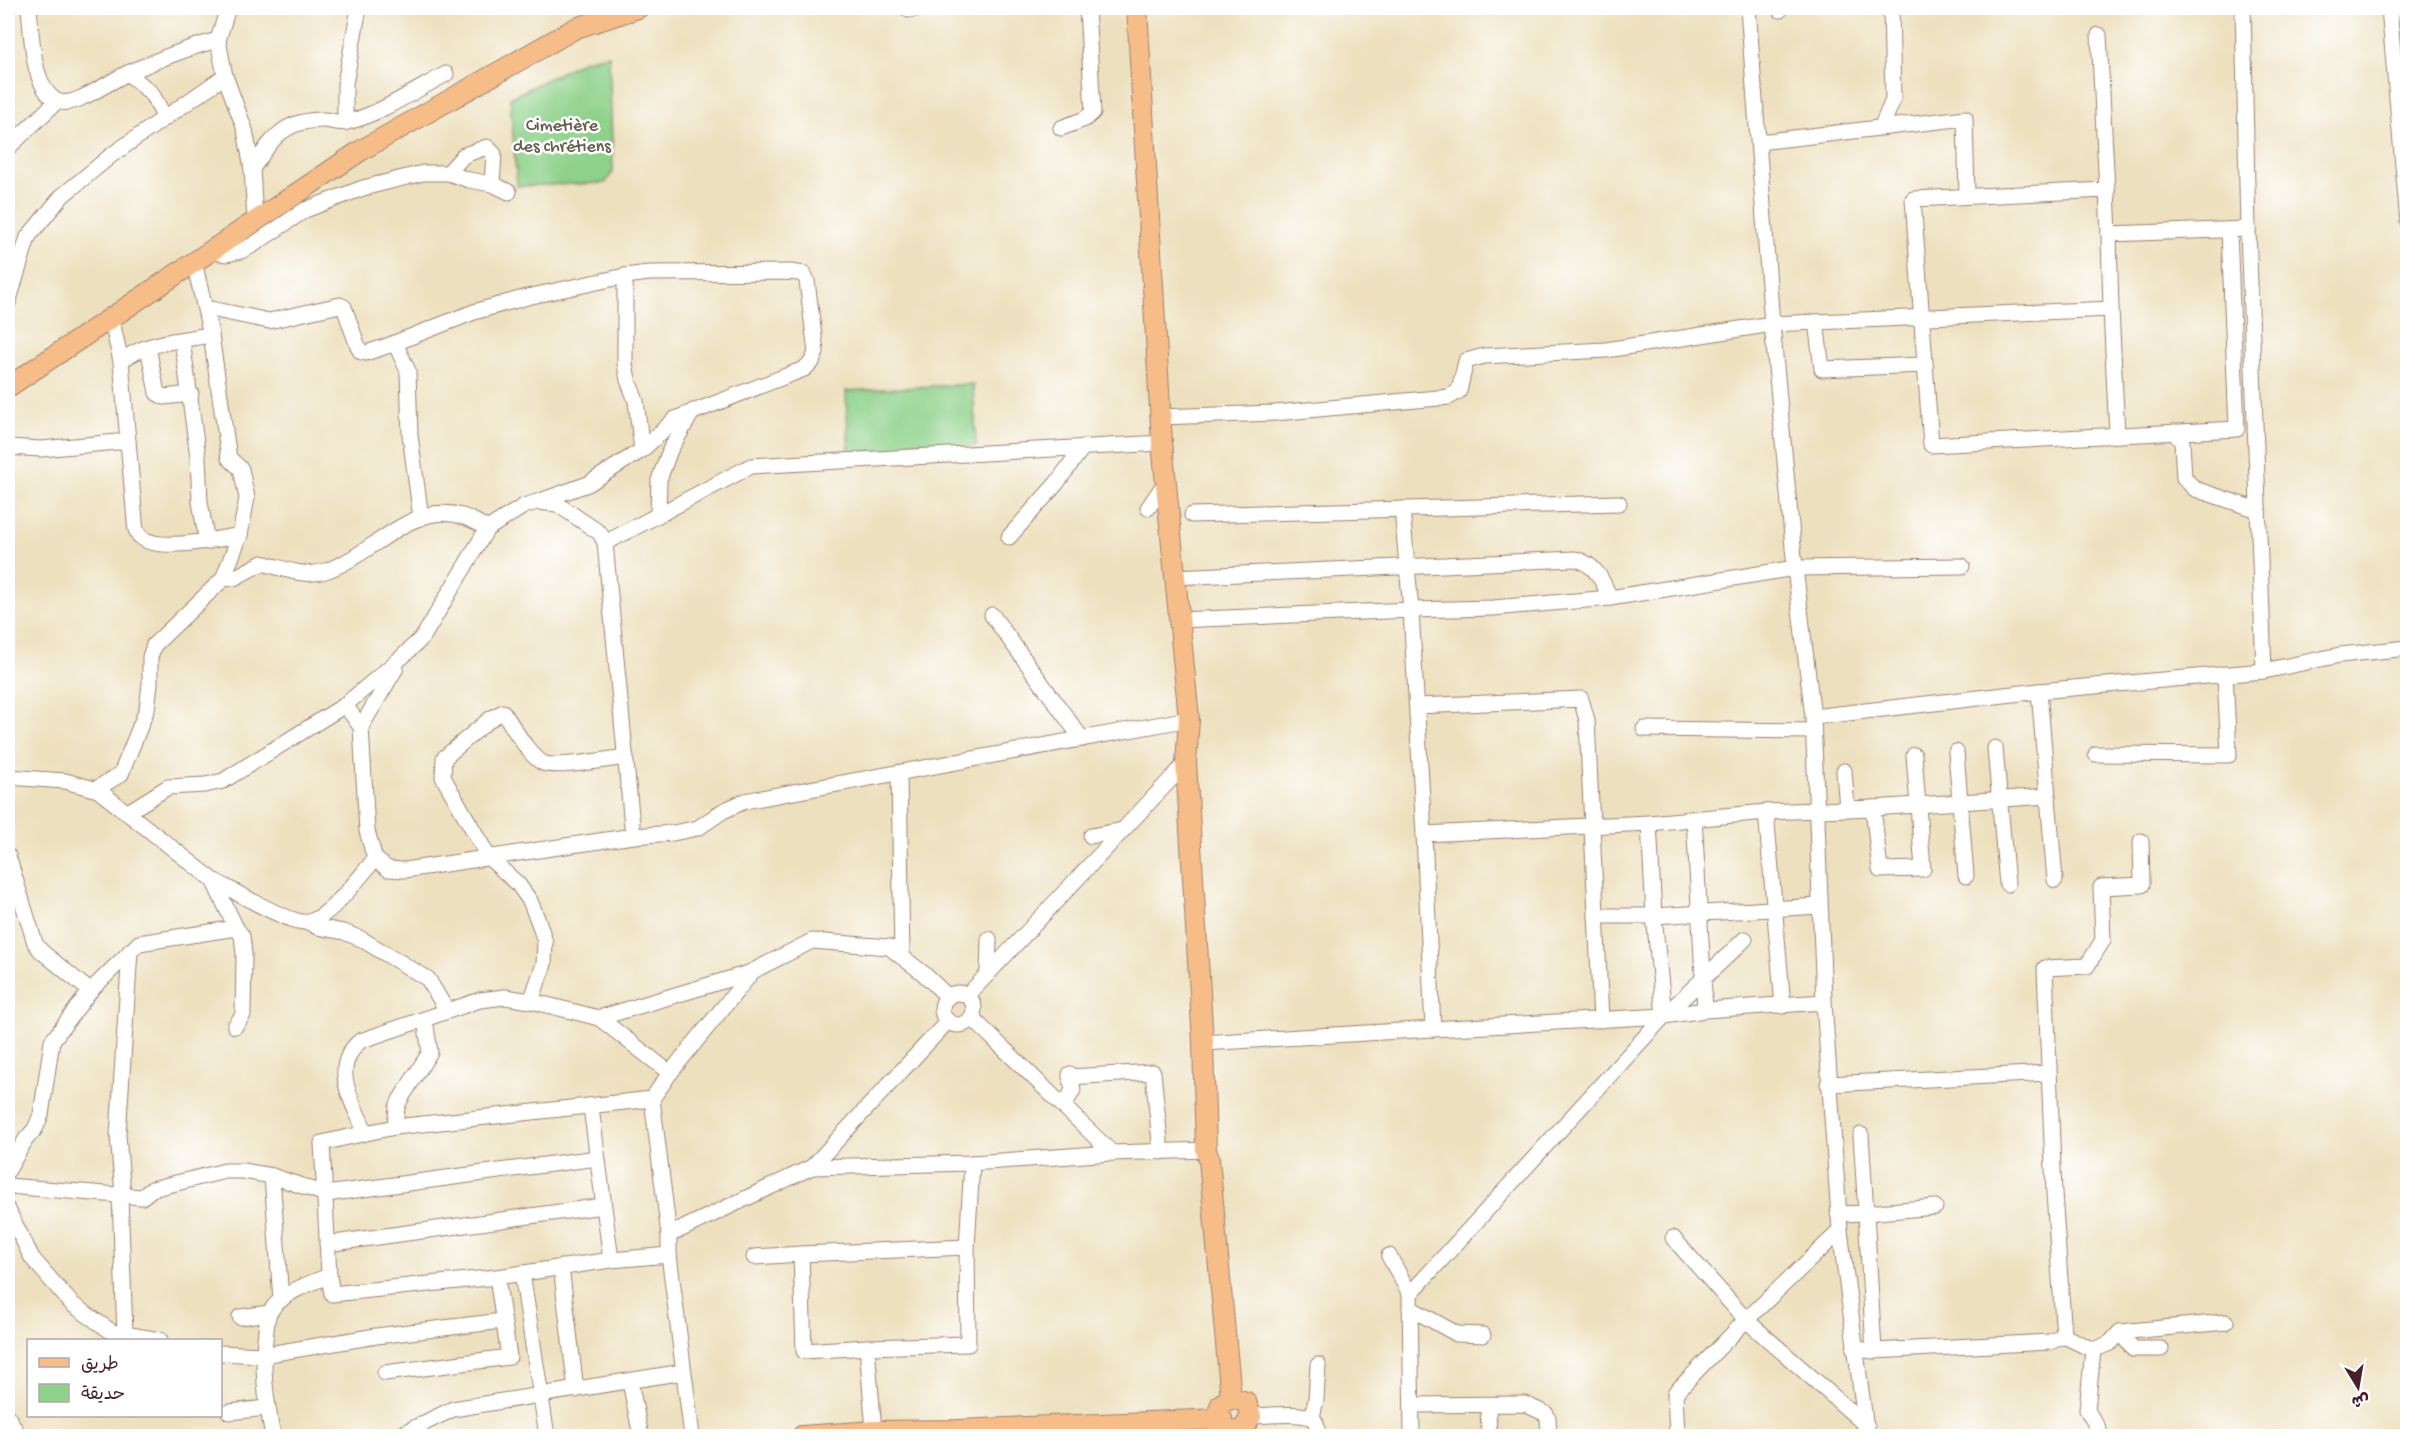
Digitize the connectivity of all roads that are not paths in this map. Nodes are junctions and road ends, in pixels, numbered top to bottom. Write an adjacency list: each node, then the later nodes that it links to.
1 (29, 8): 16 (street)
2 (228, 8): 12 (street)
3 (359, 8): 18 (street)
4 (638, 8): 29 (main road)
5 (1087, 8): 19 (street)
6 (1137, 8): 52 (main road)
7 (1748, 8): 21 (street)
8 (1891, 8): 20 (street)
9 (2243, 8): 31 (street)
10 (2389, 8): 30 (street)
11 (2099, 35): 26 (street)
12 (218, 40): 13 (street); 15 (street)
13 (128, 74): 16 (street); 17 (street)
14 (446, 74): 18 (street)
15 (225, 76): 17 (street); 23 (street)
16 (57, 101): 22 (street)
17 (165, 118): 36 (street)
18 (345, 123): 23 (street)
19 (1061, 128)
20 (1881, 128): 21 (street); 28 (street)
21 (1760, 142): 42 (street)
22 (8, 148)
23 (252, 169): 29 (street)
24 (448, 173): 25 (street); 25 (street); 34 (street)
25 (492, 184): 27 (street)
26 (2107, 190): 28 (street); 33 (street)
27 (508, 192)
28 (1968, 196): 40 (street)
29 (255, 220): 34 (main road)
30 (2408, 222)
31 (2248, 229): 32 (street); 65 (street)
32 (2229, 230): 33 (street); 53 (street)
33 (2109, 234): 38 (street)
34 (202, 256): 37 (street); 39 (main road)
35 (625, 276): 45 (street); 51 (street); 59 (street)
36 (8, 298)
37 (206, 308): 43 (street); 45 (street)
38 (2110, 309): 40 (street); 54 (street)
39 (111, 318): 47 (street); 49 (main road)
40 (1922, 318): 41 (street); 48 (street)
41 (1816, 322): 42 (street); 48 (street)
42 (1772, 324): 52 (street); 76 (street)
43 (211, 335): 44 (street); 70 (street)
44 (182, 340): 46 (street); 50 (street)
45 (395, 343): 68 (street)
46 (148, 347): 47 (street); 50 (street)
47 (121, 361): 55 (street)
48 (1926, 365): 54 (street)
49 (8, 387)
50 (191, 394): 73 (street)
51 (693, 411): 59 (street); 66 (street)
52 (1160, 417): 56 (main road)
53 (2174, 432): 54 (street); 65 (street)
54 (2117, 435)
55 (128, 441): 57 (street); 73 (street)
56 (1162, 443): 58 (street); 60 (main road)
57 (8, 447)
58 (1083, 447): 66 (street); 71 (street)
59 (642, 450): 61 (street)
60 (1165, 483): 63 (street); 77 (main road)
61 (537, 502): 69 (street); 72 (street)
62 (1619, 503): 64 (street)
63 (1148, 508)
64 (1402, 509): 67 (street); 75 (street)
65 (2258, 510): 85 (street)
66 (658, 515): 72 (street)
67 (1192, 515)
68 (421, 518): 69 (street); 78 (street)
69 (487, 529): 84 (street)
70 (240, 535): 73 (street); 78 (street)
71 (1009, 537)
72 (607, 538): 99 (street)
73 (207, 542)
74 (1962, 566): 76 (street)
75 (1407, 567): 77 (street); 79 (street); 80 (street)
76 (1795, 568): 79 (street); 91 (street)
77 (1174, 577): 82 (main road)
78 (223, 579): 104 (street)
79 (1610, 598): 80 (street)
80 (1411, 610): 82 (street); 89 (street)
81 (992, 615): 94 (street)
82 (1178, 620): 90 (main road)
83 (2408, 648): 85 (street)
84 (402, 657): 88 (street); 92 (street)
85 (2264, 671): 86 (street)
86 (2226, 674): 87 (street); 97 (street)
87 (2039, 691): 91 (street); 105 (street)
88 (345, 705): 92 (street); 112 (street)
89 (1417, 706): 116 (street); 118 (street)
90 (1189, 719): 94 (street); 100 (main road)
91 (1813, 724): 93 (street); 110 (street)
92 (361, 727): 124 (street)
93 (1644, 729)
94 (1082, 739): 102 (street)
95 (1995, 748): 106 (street)
96 (1956, 752): 107 (street)
97 (2096, 754)
98 (1914, 755): 108 (street)
99 (626, 758): 119 (street); 123 (street)
100 (1186, 764): 117 (street); 159 (main road)
101 (1844, 771): 111 (street)
102 (899, 773): 119 (street); 139 (street)
103 (8, 777): 104 (street)
104 (96, 789): 112 (street)
105 (2048, 796): 106 (street); 127 (street)
106 (2000, 800): 107 (street); 128 (street)
107 (1960, 803): 108 (street); 125 (street)
108 (1919, 806): 109 (street); 109 (street)
109 (1873, 808): 111 (street)
110 (1816, 809): 111 (street); 113 (street); 129 (street)
111 (1847, 809)
112 (128, 812): 126 (street)
113 (1766, 812): 114 (street); 130 (street)
114 (1694, 819): 115 (street); 131 (street)
115 (1649, 823): 116 (street); 133 (street)
116 (1592, 826): 118 (street); 132 (street)
117 (1123, 830): 120 (street); 141 (street)
118 (1424, 834): 158 (street)
119 (633, 836): 123 (street)
120 (1091, 837)
121 (2141, 841): 161 (street)
122 (8, 856): 143 (street)
123 (489, 858): 124 (street); 146 (street)
124 (375, 859): 134 (street)
125 (1966, 876)
126 (213, 880): 134 (street); 135 (street)
127 (2055, 880)
128 (2007, 885)
129 (1819, 906): 130 (street); 147 (street)
130 (1776, 909): 131 (street); 148 (street)
131 (1699, 914): 133 (street); 142 (street)
132 (1596, 916): 133 (street); 155 (street)
133 (1654, 916): 151 (street)
134 (310, 921): 150 (street)
135 (236, 928): 138 (street); 157 (street)
136 (990, 939): 141 (street)
137 (1745, 939): 142 (street)
138 (130, 951): 143 (street); 181 (street)
139 (902, 957): 140 (street); 145 (street)
140 (753, 971): 152 (street); 160 (street)
141 (988, 974): 144 (street)
142 (1703, 978): 149 (street); 151 (street)
143 (90, 991): 177 (street)
144 (967, 996): 145 (street); 153 (street)
145 (948, 997): 156 (street)
146 (531, 1001): 150 (street); 152 (street)
147 (1824, 1002): 148 (street); 163 (street)
148 (1783, 1006): 149 (street)
149 (1706, 1010): 151 (street)
150 (447, 1011): 154 (street)
151 (1664, 1016): 155 (street); 202 (street)
152 (599, 1018): 160 (street)
153 (972, 1018): 156 (street); 166 (street)
154 (425, 1020): 168 (street); 169 (street)
155 (1600, 1020): 158 (street)
156 (948, 1021): 176 (street)
157 (235, 1026)
158 (1433, 1029): 159 (street)
159 (1203, 1043): 171 (main road)
160 (670, 1073): 164 (street)
161 (2049, 1073): 162 (street); 210 (street)
162 (1855, 1083): 163 (street); 165 (street)
163 (1828, 1084): 186 (street)
164 (652, 1099): 167 (street); 188 (street)
165 (1856, 1099)
166 (1064, 1106): 172 (street); 173 (street)
167 (591, 1107): 168 (street); 174 (street)
168 (395, 1127): 169 (street)
169 (366, 1133): 180 (street)
170 (1861, 1135): 185 (street)
171 (1206, 1150): 172 (street); 226 (main road)
172 (1161, 1152): 173 (street)
173 (1112, 1153): 175 (street)
174 (597, 1158): 180 (street); 182 (street)
175 (972, 1163): 176 (street); 191 (street)
176 (812, 1167): 188 (street)
177 (8, 1170)
178 (272, 1176): 180 (street); 181 (street); 201 (street)
179 (8, 1186): 181 (street)
180 (326, 1194): 190 (street)
181 (122, 1195): 211 (street)
182 (603, 1206): 190 (street); 196 (street)
183 (1935, 1207): 185 (street)
184 (8, 1210): 211 (street)
185 (1866, 1213): 186 (street); 217 (street)
186 (1838, 1214): 187 (street)
187 (1840, 1231): 205 (street); 214 (street)
188 (669, 1235): 193 (street)
189 (1673, 1238): 205 (street)
190 (327, 1244): 199 (street)
191 (967, 1247): 192 (street); 213 (street)
192 (801, 1254): 195 (street); 213 (street)
193 (669, 1255): 196 (street); 221 (street)
194 (1389, 1256): 202 (street)
195 (754, 1257)
196 (611, 1260): 197 (street)
197 (561, 1267): 198 (street); 224 (street)
198 (522, 1273): 200 (street); 225 (street)
199 (329, 1276): 200 (street); 201 (street)
200 (497, 1277): 206 (street)
201 (280, 1300): 203 (street)
202 (1410, 1301): 209 (street); 227 (street)
203 (269, 1313): 204 (street); 219 (street)
204 (240, 1317)
205 (1746, 1320): 237 (street); 250 (street)
206 (503, 1321): 219 (street); 222 (street)
207 (2226, 1322): 208 (street)
208 (2120, 1332): 215 (street); 216 (street)
209 (1483, 1335)
210 (2064, 1336): 216 (street); 217 (street)
211 (130, 1337): 212 (street)
212 (145, 1339)
213 (867, 1347): 235 (street)
214 (1854, 1349): 217 (street); 237 (street)
215 (2161, 1349)
216 (2093, 1350): 251 (street)
217 (1874, 1351)
218 (222, 1353): 219 (street)
219 (262, 1355): 229 (street)
220 (1318, 1365): 233 (street)
221 (683, 1372): 223 (street); 245 (street)
222 (385, 1373)
223 (630, 1382): 224 (street); 244 (street)
224 (576, 1390): 225 (street)
225 (541, 1395): 242 (street); 243 (street)
226 (1231, 1398): 231 (main road); 234 (main road)
227 (1412, 1405): 228 (street); 247 (street)
228 (1488, 1405): 248 (street); 249 (street)
229 (267, 1408): 230 (street); 241 (street)
230 (229, 1412)
231 (1251, 1416): 233 (street); 234 (main road)
232 (8, 1417): 240 (street)
233 (1312, 1417): 246 (street)
234 (1229, 1429): 236 (main road)
235 (874, 1431): 238 (main road); 239 (main road)
236 (1091, 1431): 238 (main road)
237 (1867, 1431)
238 (958, 1433)
239 (811, 1436)
240 (19, 1437)
241 (273, 1437)
242 (406, 1437)
243 (547, 1437)
244 (641, 1437)
245 (692, 1437)
246 (1318, 1437)
247 (1412, 1437)
248 (1489, 1437)
249 (1548, 1437)
250 (1677, 1437)
251 (2099, 1437)

